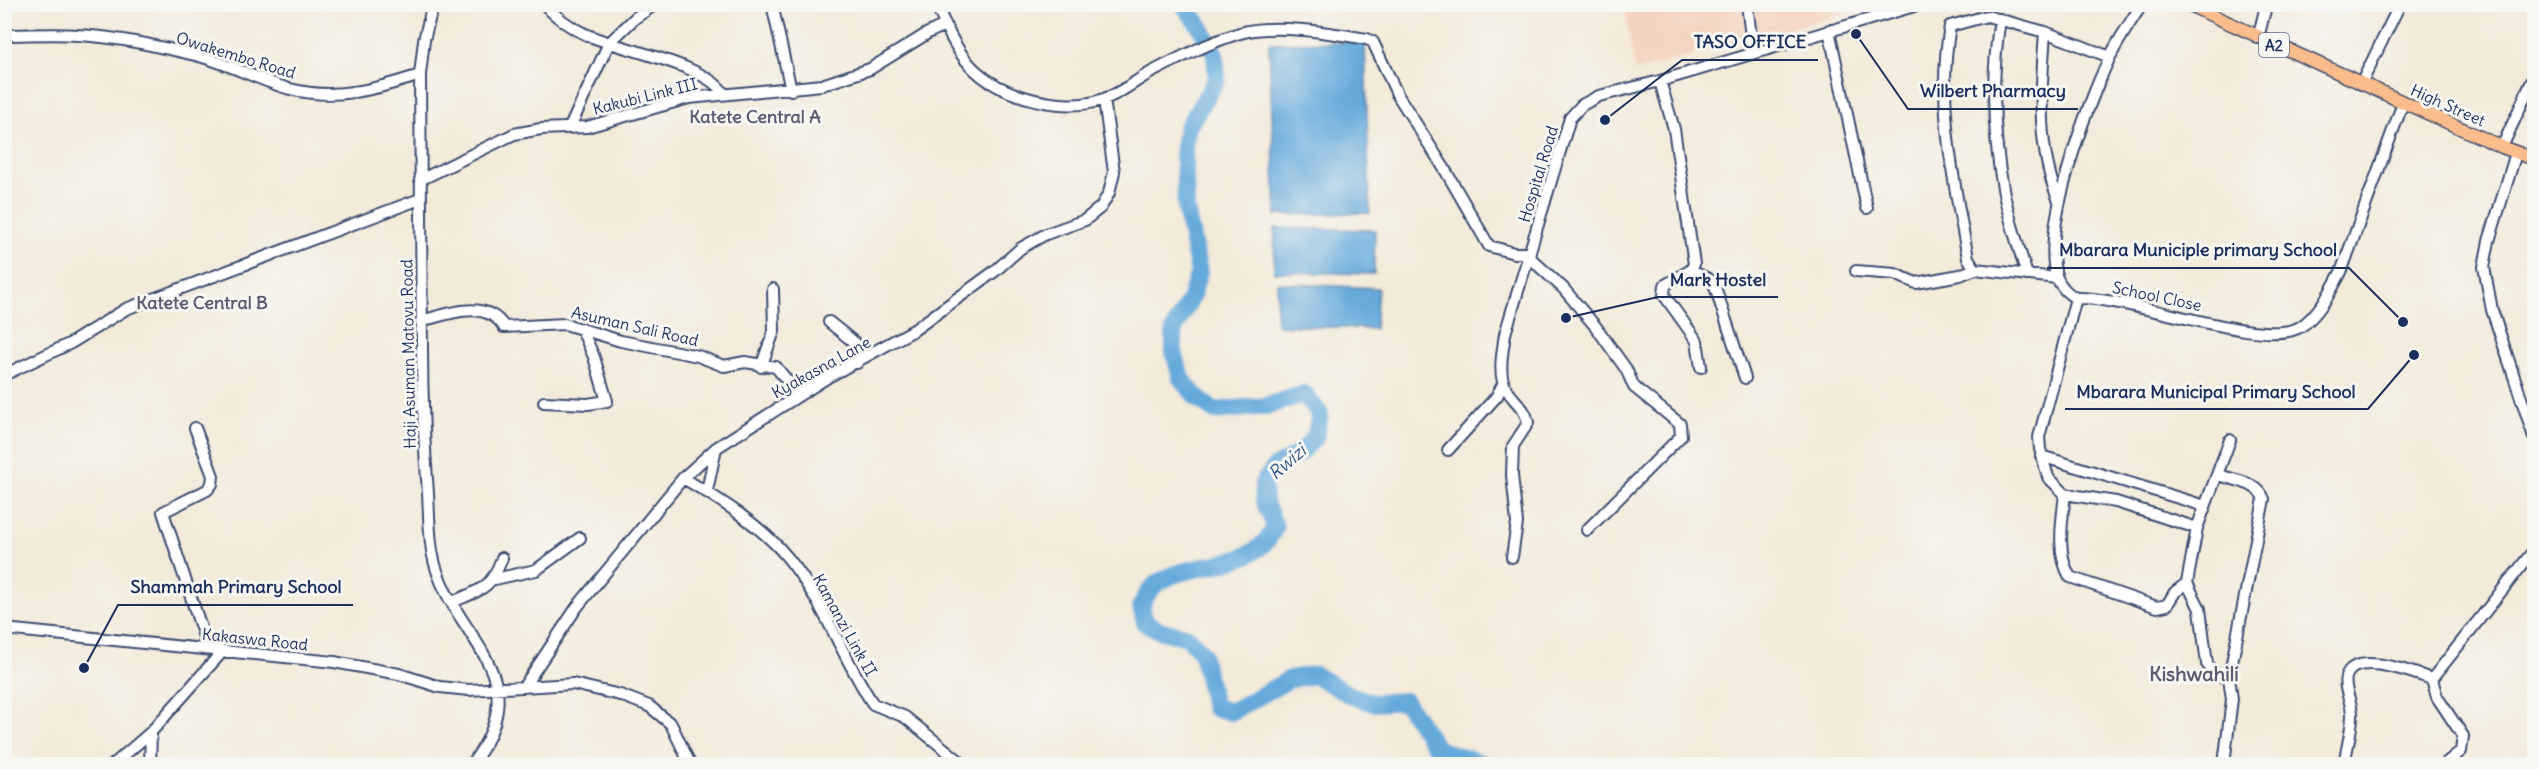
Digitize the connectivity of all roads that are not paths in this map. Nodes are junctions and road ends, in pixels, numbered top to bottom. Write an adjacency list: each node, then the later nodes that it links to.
1 (433, 4): 21 (street, Haji Asuman Matovu Road)
2 (544, 4): 18 (street)
3 (656, 4): 18 (street)
4 (772, 4): 25 (street)
5 (936, 4): 13 (street)
6 (1747, 4): 19 (street)
7 (1921, 4): 14 (street, Hospital Road)
8 (2142, 4): 20 (street)
9 (2187, 4): 17 (main road, A2)
10 (2400, 4): 24 (street)
11 (2265, 10): 17 (street)
12 (2000, 19): 15 (street); 39 (street); 42 (street)
13 (945, 25): 25 (street, Kakubi Link III); 27 (street)
14 (1829, 30): 19 (street, Hospital Road); 37 (street)
15 (2045, 32): 20 (street); 36 (street)
16 (4, 35): 21 (street, Owakembo Road)
17 (2258, 38): 24 (main road, A2)
18 (609, 43): 26 (street); 29 (street)
19 (1753, 53): 23 (street, Hospital Road)
20 (2110, 57): 36 (street)
21 (420, 75): 34 (street, Haji Asuman Matovu Road)
22 (2535, 77): 30 (street)
23 (1660, 81): 38 (street, Hospital Road); 40 (street)
24 (2361, 84): 28 (main road, High Street / A2)
25 (791, 90): 26 (street, Kakubi Link III)
26 (724, 94): 29 (street, Kakubi Link III)
27 (1104, 99): 38 (street); 49 (street, Kyakasna Lane)
28 (2403, 103): 30 (main road, High Street / A2); 45 (street, School Close)
29 (570, 127): 34 (street, Kakubi Link III)
30 (2502, 147): 31 (main road, High Street / A2)
31 (2518, 154): 32 (main road, High Street / A2); 33 (main road, High Street / A2); 58 (street)
32 (2535, 159)
33 (2535, 168)
34 (420, 180): 35 (street, Haji Asuman Matovu Road)
35 (420, 199): 46 (street, Haji Asuman Matovu Road); 52 (street)
36 (2059, 201): 43 (street)
37 (1867, 208)
38 (1529, 255): 54 (street, Hospital Road); 69 (street)
39 (1975, 269): 41 (street); 42 (street)
40 (1691, 270): 51 (street); 53 (street)
41 (1856, 271)
42 (2027, 275): 43 (street)
43 (2057, 278): 45 (street)
44 (773, 289): 50 (street)
45 (2076, 298): 62 (street)
46 (421, 321): 48 (street, Asuman Sali Road); 76 (street, Haji Asuman Matovu Road)
47 (829, 322): 49 (street)
48 (582, 330): 50 (street, Asuman Sali Road); 56 (street)
49 (856, 363): 55 (street, Kyakasna Lane)
50 (761, 367): 55 (street, Asuman Sali Road)
51 (1701, 367)
52 (4, 375)
53 (1745, 378)
54 (1503, 384): 61 (street); 72 (street)
55 (799, 396): 60 (street, Kyakasna Lane)
56 (544, 402)
57 (195, 428): 78 (street)
58 (2535, 436)
59 (2230, 440): 63 (street)
60 (716, 448): 64 (street, Kyakasna Lane); 65 (street)
61 (1448, 450)
62 (2041, 456): 66 (street); 67 (street)
63 (2218, 475): 67 (street); 80 (street)
64 (683, 477): 65 (street, Kamanzi Link II); 82 (street, Kyakasna Lane)
65 (706, 491): 89 (street, Kamanzi Link II)
66 (2065, 494): 68 (street); 75 (street)
67 (2205, 506): 68 (street)
68 (2197, 528): 75 (street)
69 (1587, 530)
70 (580, 538): 74 (street)
71 (2535, 550): 81 (street)
72 (1512, 557)
73 (502, 558): 74 (street)
74 (495, 579): 76 (street)
75 (2187, 583): 80 (street)
76 (452, 602): 83 (street, Haji Asuman Matovu Road)
77 (4, 629): 78 (street, Kakaswa Road)
78 (208, 649): 79 (street, Kakaswa Road)
79 (222, 652): 83 (street, Kakaswa Road); 84 (street)
80 (2229, 678): 90 (street)
81 (2432, 679): 91 (street); 92 (street)
82 (525, 685): 83 (street, Kakaswa Road); 88 (street, Kakaswa Road)
83 (499, 687): 87 (street)
84 (151, 732): 85 (street); 86 (street)
85 (114, 765)
86 (150, 765)
87 (472, 765)
88 (690, 765)
89 (963, 765)
90 (2224, 765)
91 (2344, 765)
92 (2445, 765)

